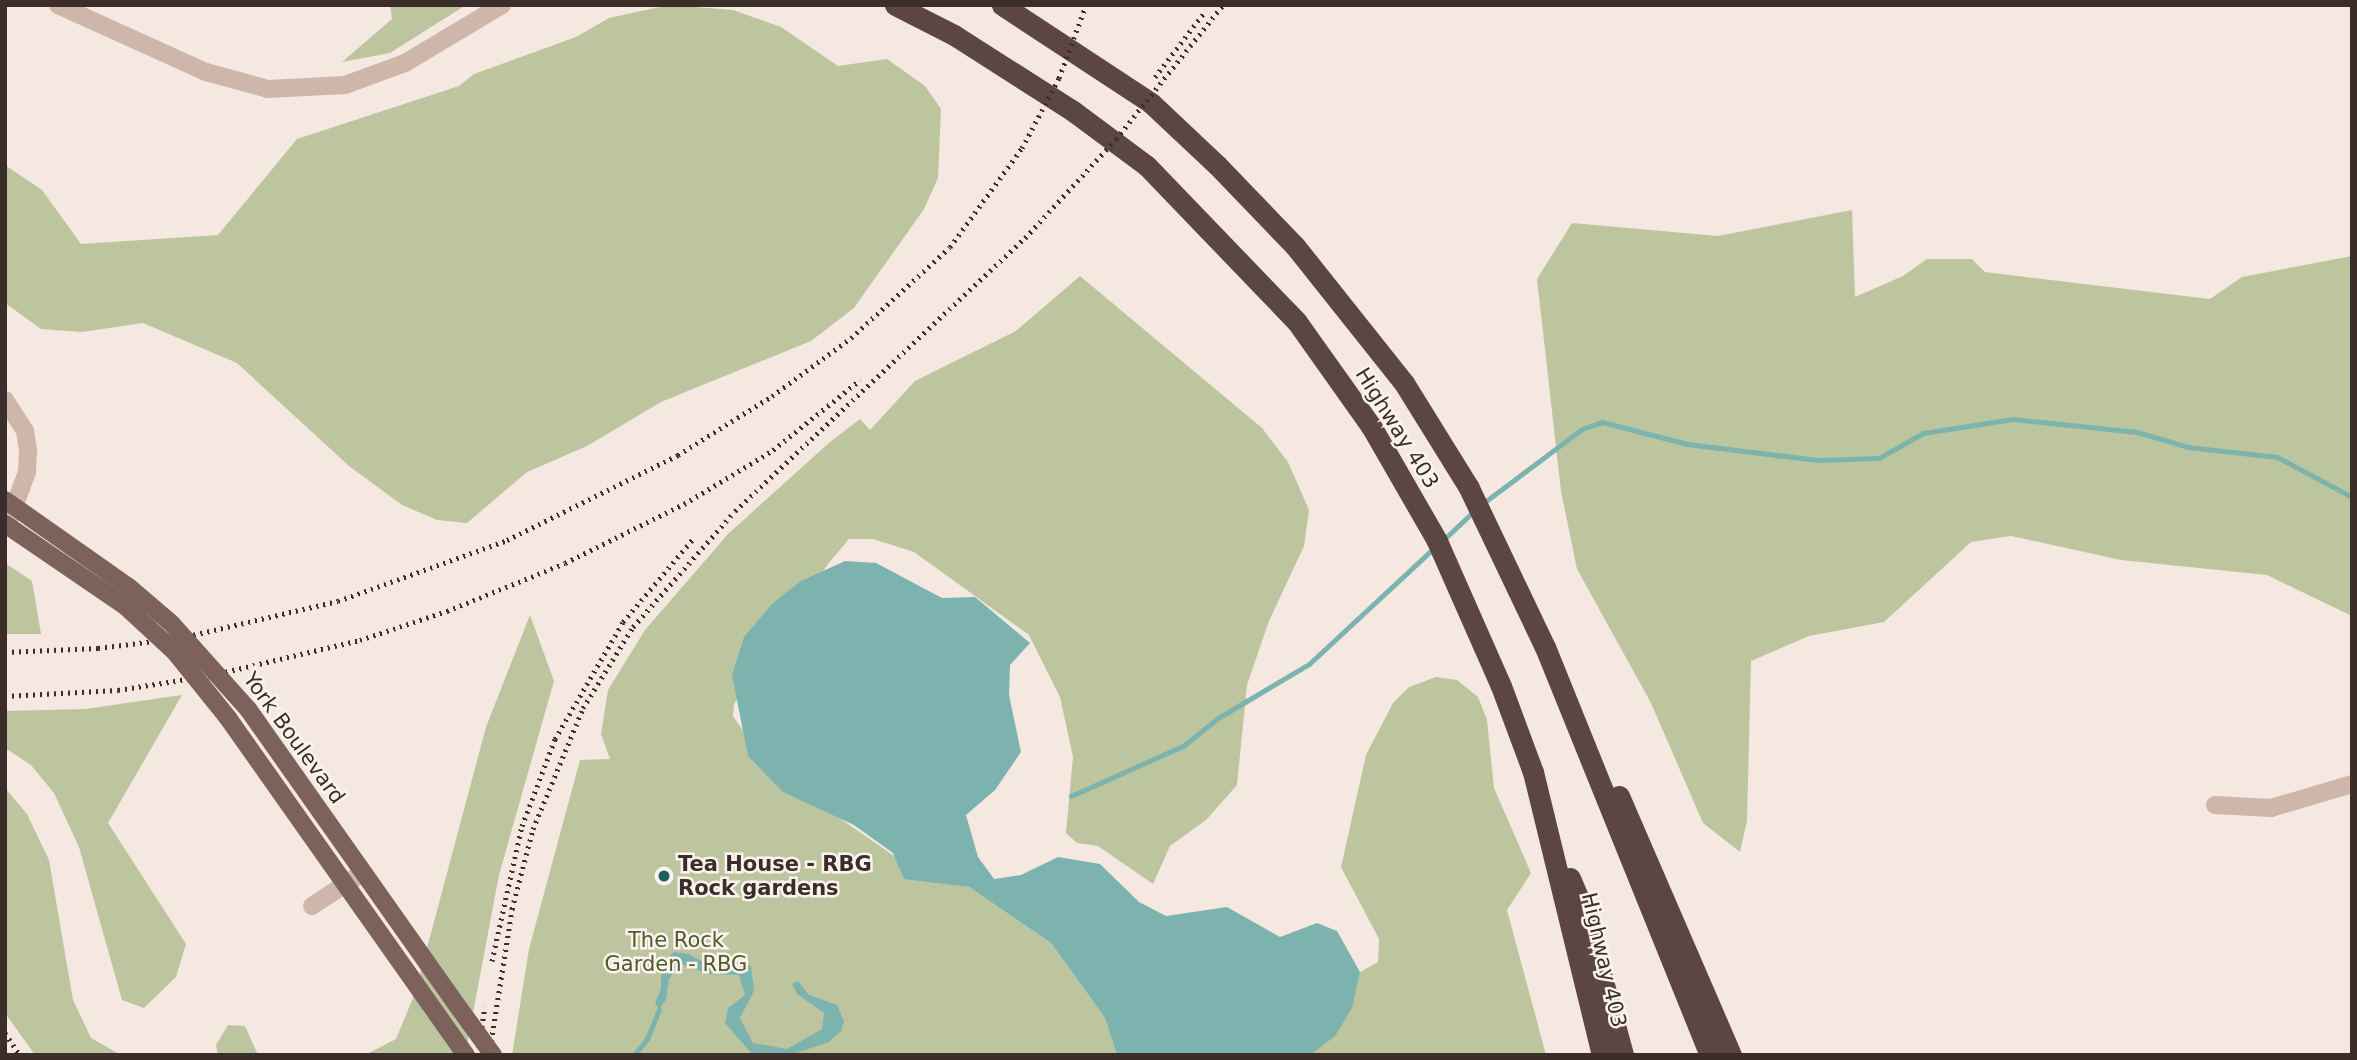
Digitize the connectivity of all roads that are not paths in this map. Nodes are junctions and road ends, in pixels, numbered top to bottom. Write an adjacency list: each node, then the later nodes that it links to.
1 (58, 5): 2 (street)
2 (502, 5)
3 (895, 5): 11 (highway, Highway 403)
4 (1002, 5): 8 (highway, Highway 403)
5 (5, 400): 6 (street)
6 (11, 503): 7 (street); 12 (main road, York Boulevard, bridge)
7 (6, 524): 13 (main road, York Boulevard, bridge)
8 (1545, 647): 19 (highway, Highway 403); 20 (highway)
9 (2352, 784): 10 (street)
10 (2215, 805)
11 (1549, 831): 17 (highway, Highway 403); 18 (highway)
12 (362, 873): 13 (street); 16 (main road, York Boulevard, bridge)
13 (347, 885): 14 (street); 15 (main road, York Boulevard)
14 (312, 906)
15 (466, 1055)
16 (493, 1055)
17 (1602, 1055)
18 (1623, 1055)
19 (1710, 1055)
20 (1731, 1055)

